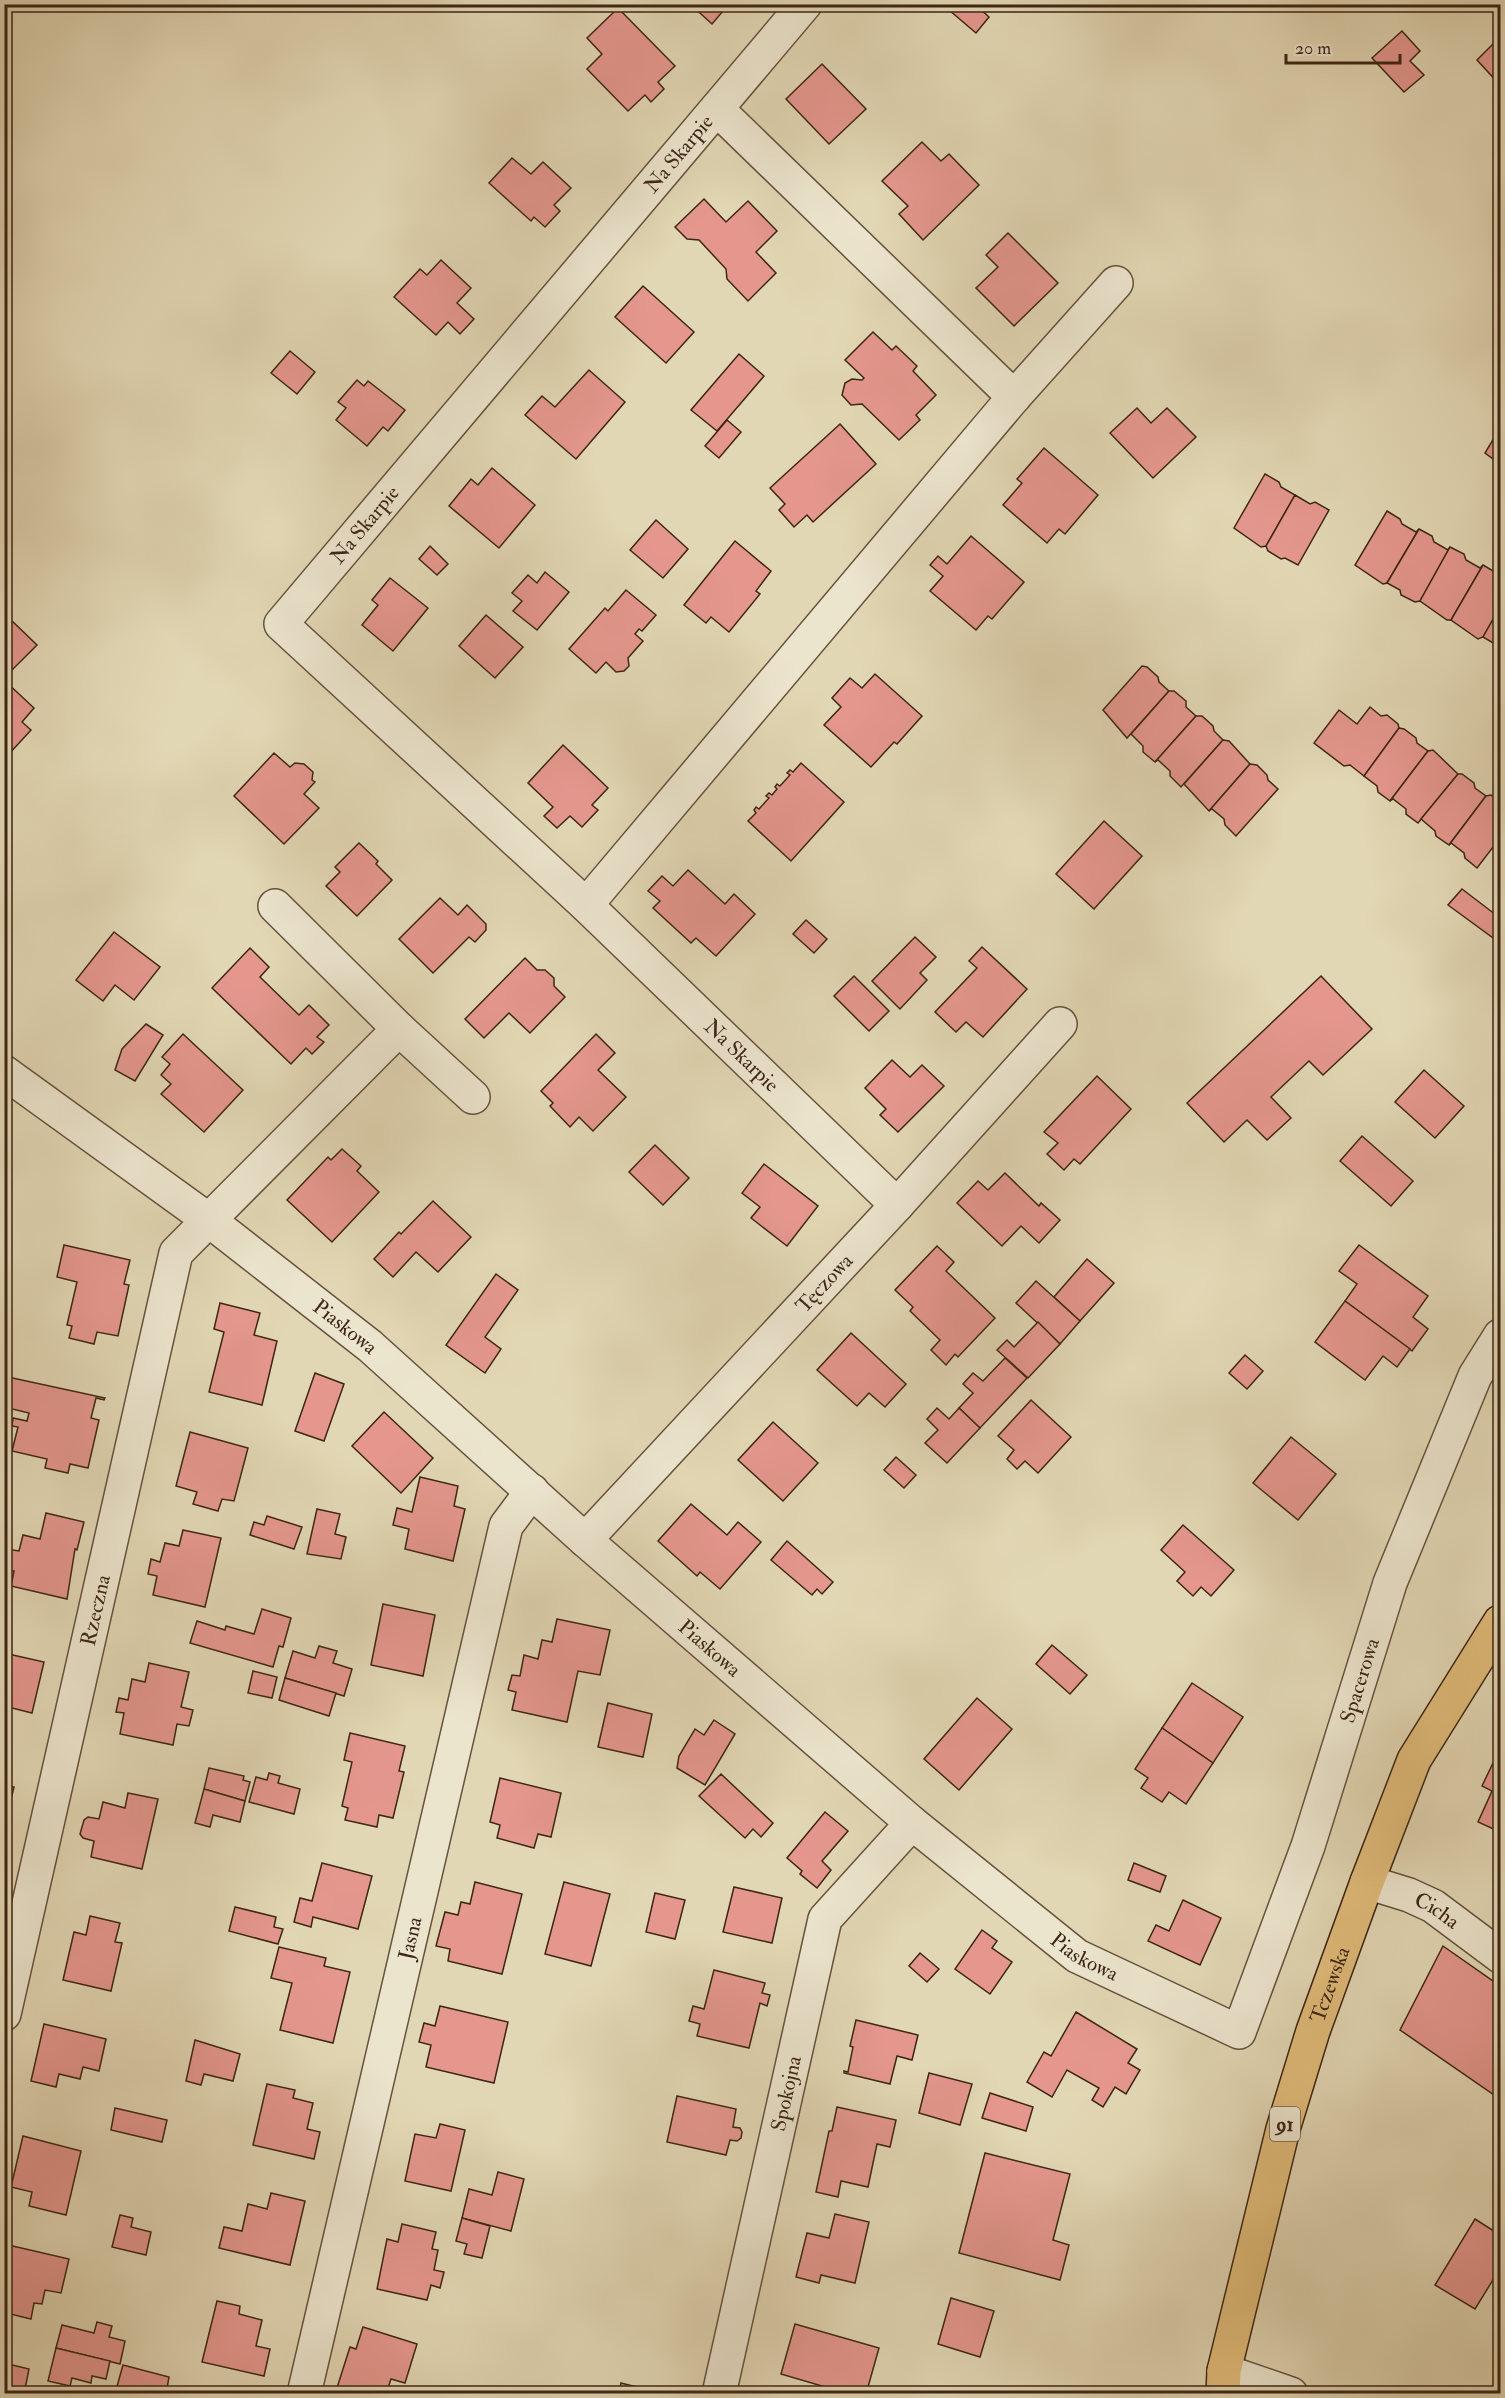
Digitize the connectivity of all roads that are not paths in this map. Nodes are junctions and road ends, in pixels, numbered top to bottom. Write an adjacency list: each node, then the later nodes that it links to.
1 (805, 4): 2 (street, Na Skarpie)
2 (717, 109): 4 (street, Na Skarpie); 5 (street, Na Skarpie)
3 (1116, 283): 4 (street)
4 (1014, 397): 5 (street)
5 (586, 905): 11 (street, Na Skarpie)
6 (275, 906): 8 (street)
7 (1060, 1024): 11 (street, Tęczowa)
8 (399, 1029): 10 (street); 12 (street)
9 (4, 1072): 12 (street, Piaskowa)
10 (473, 1097)
11 (897, 1205): 15 (street, Tęczowa)
12 (210, 1221): 14 (street, Piaskowa); 20 (street, Rzeczna)
13 (1500, 1336): 21 (street, Spacerowa)
14 (532, 1491): 15 (street, Piaskowa); 23 (street, Jasna)
15 (585, 1540): 17 (street, Piaskowa)
16 (1500, 1622): 18 (main road, Tczewska / 91)
17 (912, 1823): 21 (street, Piaskowa); 24 (street, Spokojna)
18 (1367, 1882): 19 (street, Cicha); 22 (main road, Tczewska / 91)
19 (1500, 1956)
20 (4, 2014)
21 (1239, 2032)
22 (1220, 2386): 25 (street)
23 (304, 2394)
24 (719, 2394)
25 (1291, 2394)

